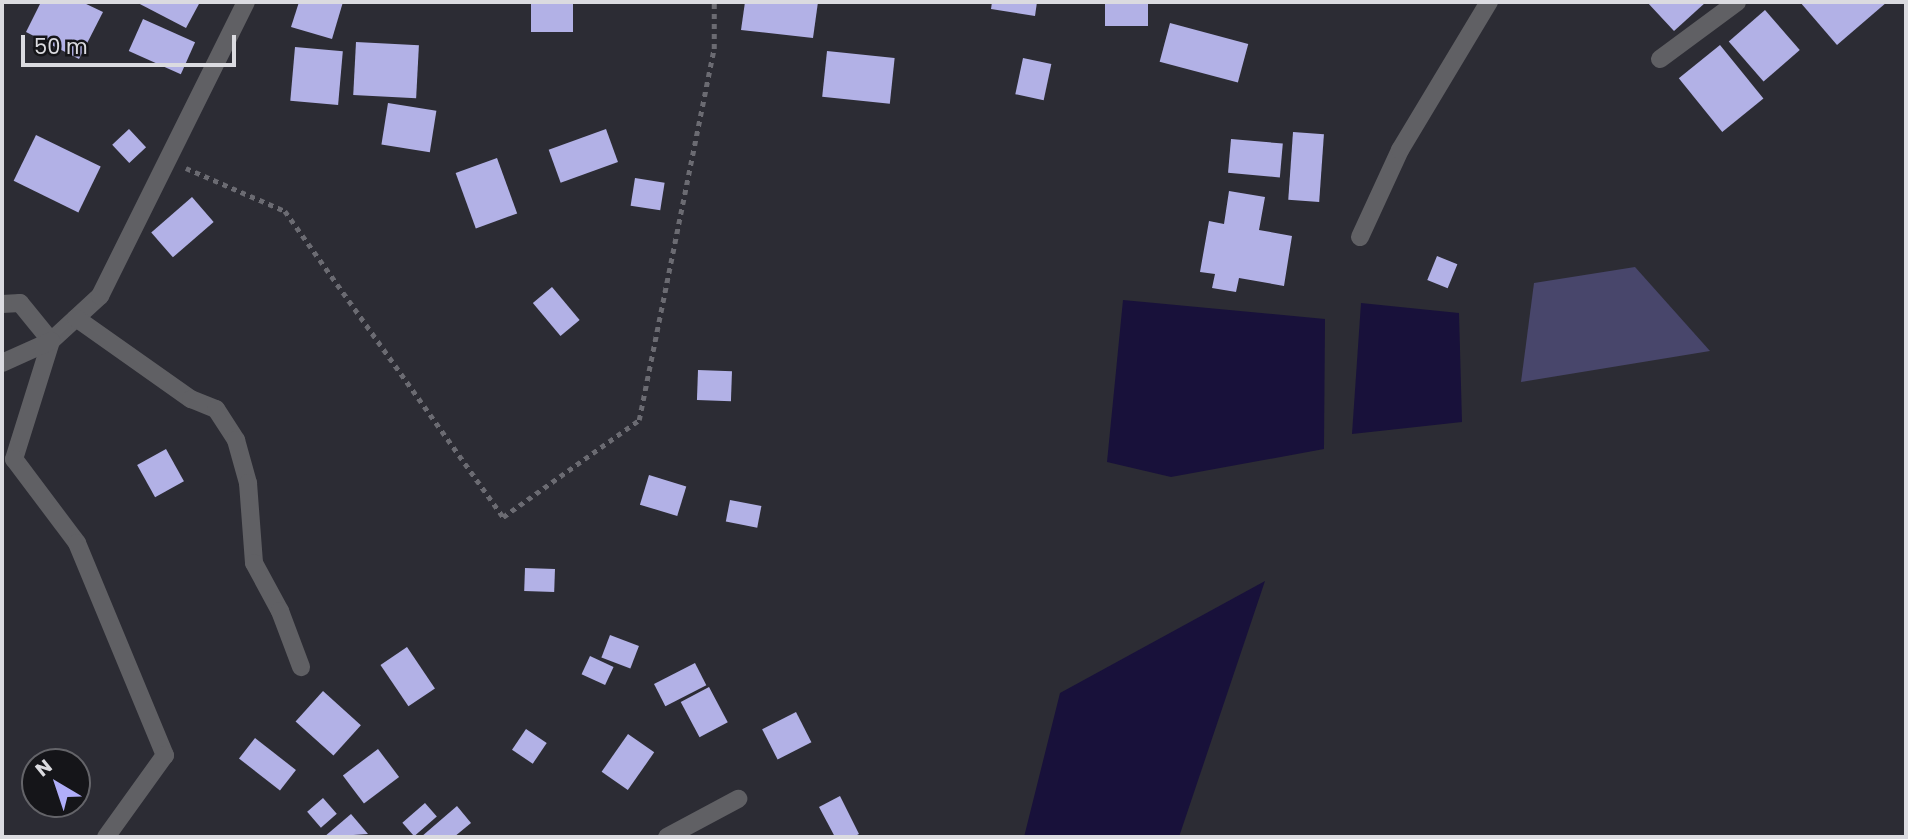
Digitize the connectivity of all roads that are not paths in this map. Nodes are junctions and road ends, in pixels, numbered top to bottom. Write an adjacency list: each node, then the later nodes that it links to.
1 (246, 2): 7 (street)
2 (1489, 2): 5 (street)
3 (1737, 2): 4 (street)
4 (1660, 59)
5 (1360, 237)
6 (2, 304): 8 (street)
7 (76, 318): 8 (street); 10 (street)
8 (51, 341): 9 (street); 12 (street)
9 (2, 363)
10 (301, 667)
11 (738, 799): 13 (street)
12 (106, 837)
13 (667, 837)

